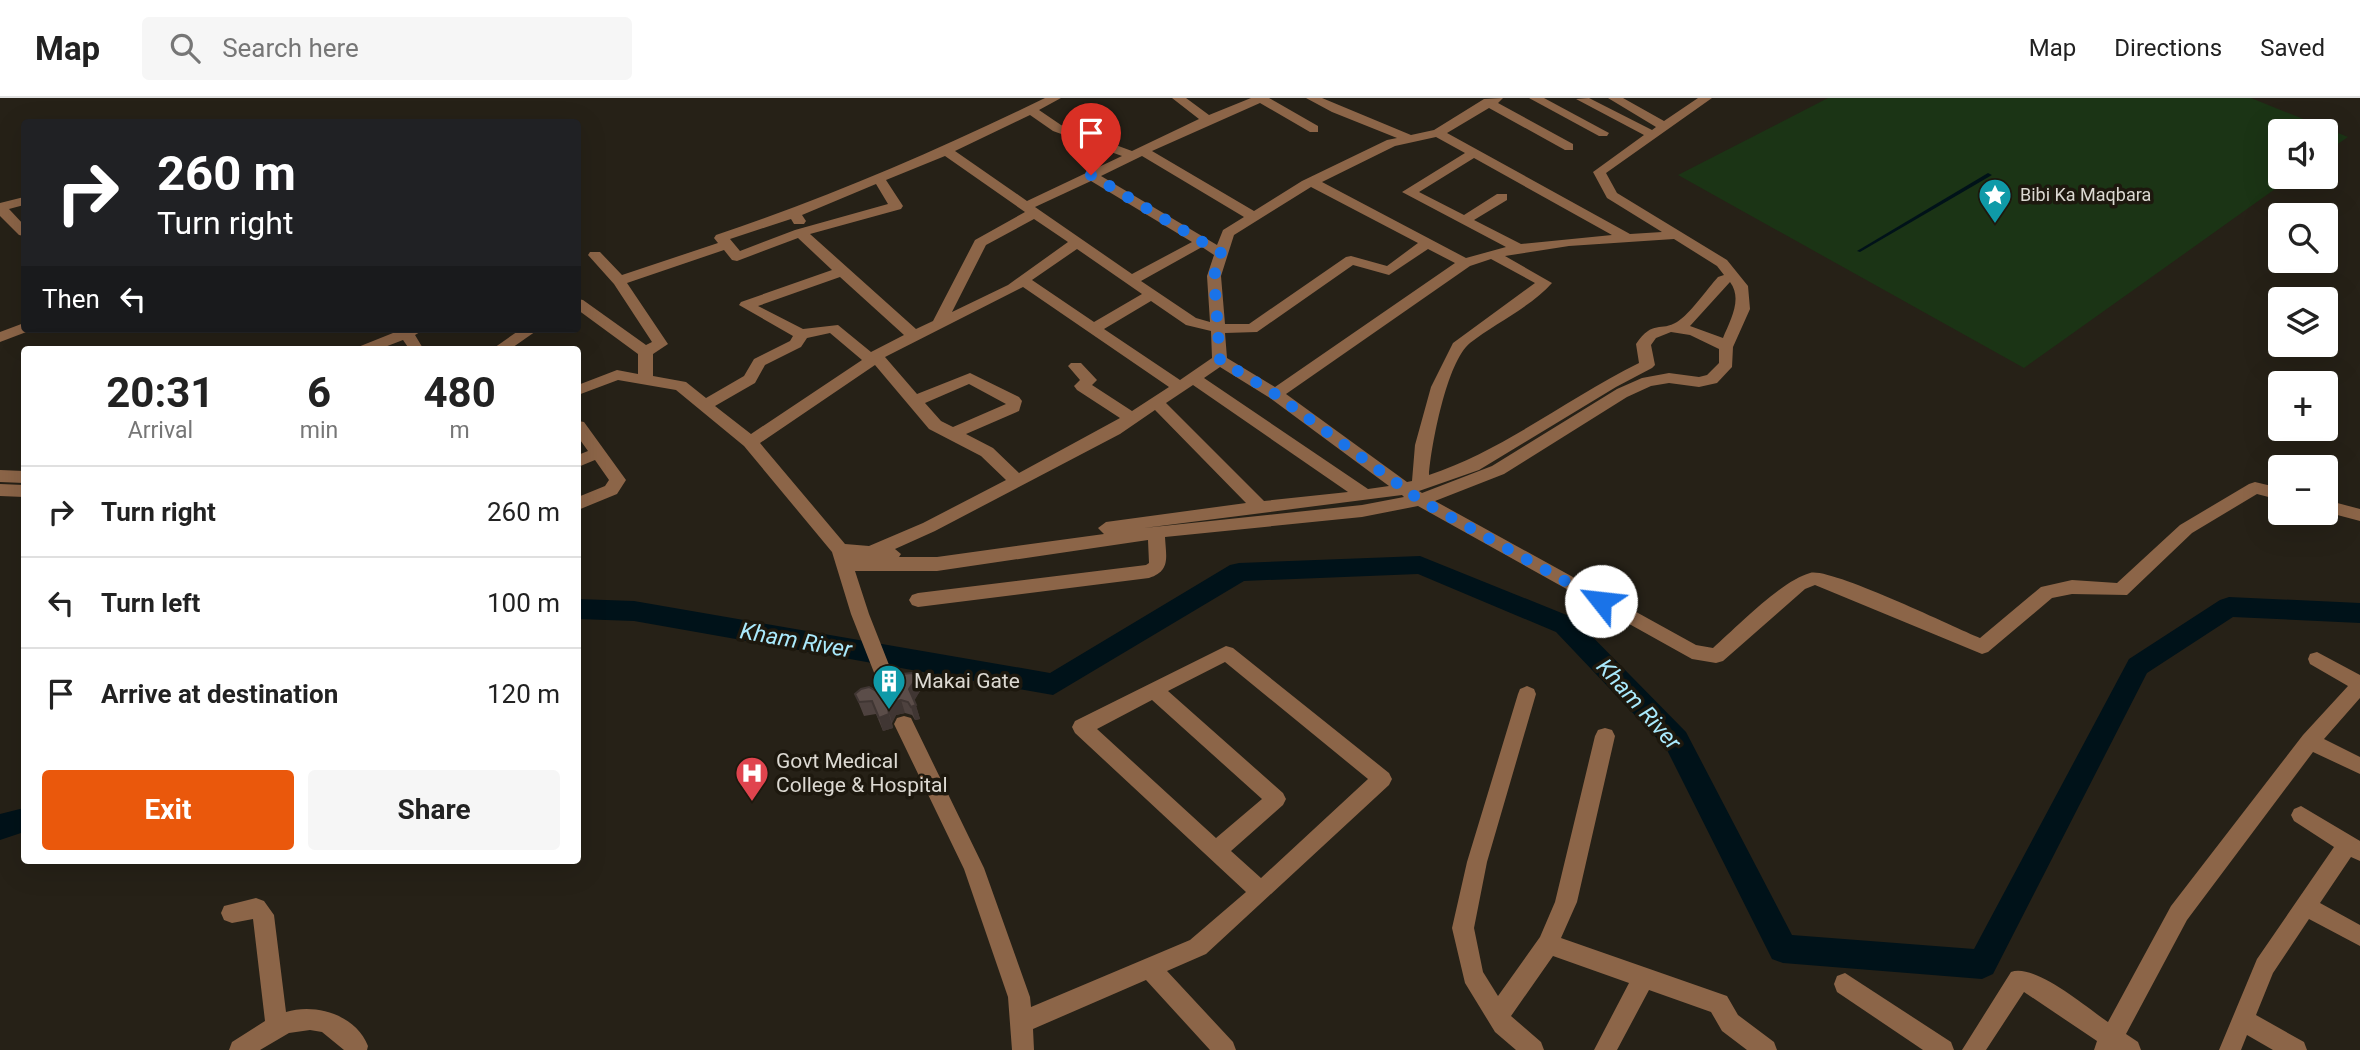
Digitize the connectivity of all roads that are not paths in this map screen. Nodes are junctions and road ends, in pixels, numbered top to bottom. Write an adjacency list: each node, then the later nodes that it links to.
1 (1055, 98): 10 (street)
2 (1178, 98): 11 (street)
3 (1261, 98): 11 (street); 13 (street)
4 (1312, 98): 17 (street)
5 (1535, 98): 14 (street)
6 (1614, 98): 12 (street)
7 (1706, 98): 12 (street)
8 (1582, 99): 16 (street)
9 (1492, 100): 15 (street); 18 (street)
10 (1031, 110): 19 (street); 21 (street)
11 (1208, 120): 21 (street)
12 (1663, 126): 16 (street)
13 (1314, 129)
14 (1603, 133)
15 (1438, 134): 17 (street); 20 (street)
16 (1651, 134): 34 (street)
17 (1410, 139): 24 (street)
18 (1569, 147)
19 (946, 151): 23 (street); 28 (street)
20 (1474, 153): 31 (street); 35 (street)
21 (1137, 154): 22 (street); 30 (street)
22 (1091, 175): 28 (street); 36 (street)
23 (880, 180): 29 (street); 33 (street)
24 (1311, 182): 30 (street); 38 (street)
25 (1502, 197): 31 (street)
26 (21, 202): 27 (street)
27 (1, 207): 32 (street)
28 (1030, 210): 37 (street); 52 (street)
29 (794, 213): 33 (street); 39 (street)
30 (1254, 217): 41 (street)
31 (1463, 220): 40 (street)
32 (21, 229)
33 (803, 233): 39 (street); 45 (street)
34 (1675, 235): 35 (street); 46 (street)
35 (1629, 238): 40 (street)
36 (1202, 242): 41 (street); 48 (street)
37 (1077, 243): 47 (street); 48 (street)
38 (1427, 243): 44 (street); 53 (street)
39 (727, 244): 49 (street)
40 (1516, 247): 42 (street)
41 (1221, 253): 53 (street)
42 (1491, 254): 44 (street); 89 (street)
43 (594, 255): 49 (street)
44 (1465, 263): 74 (street)
45 (842, 271): 59 (street); 60 (street)
46 (1732, 277): 54 (street); 64 (street)
47 (1023, 280): 52 (street); 56 (street)
48 (1130, 281): 50 (street)
49 (619, 282): 65 (street)
50 (1152, 295): 53 (street); 56 (street)
51 (581, 305): 65 (street)
52 (938, 325): 60 (street)
53 (1218, 328): 67 (street)
54 (1680, 328): 64 (street); 68 (street)
55 (21, 329): 61 (street)
56 (1094, 329): 72 (street)
57 (407, 333): 62 (street)
58 (526, 333): 63 (street)
59 (801, 334): 66 (street); 77 (street)
60 (914, 336): 66 (street)
61 (0, 337)
62 (373, 346)
63 (504, 346)
64 (1726, 347): 70 (street)
65 (645, 352): 71 (street)
66 (874, 358): 75 (street); 81 (street)
67 (1220, 360): 72 (street); 74 (street)
68 (1647, 365): 70 (street); 89 (street)
69 (1076, 366): 78 (street)
70 (1669, 378): 89 (street)
71 (646, 380): 73 (street); 77 (street)
72 (1187, 382): 76 (street); 91 (street)
73 (581, 389)
74 (1275, 394): 89 (street)
75 (915, 401): 80 (street); 80 (street)
76 (1156, 402): 78 (street); 93 (street)
77 (705, 405): 81 (street)
78 (1131, 418): 86 (street)
79 (581, 430): 82 (street)
80 (950, 435): 86 (street)
81 (750, 442): 98 (street)
82 (598, 453): 83 (street); 92 (street)
83 (581, 460)
84 (0, 476): 85 (street)
85 (21, 477)
86 (1017, 481): 97 (street)
87 (0, 490): 88 (street)
88 (21, 491)
89 (1415, 491): 90 (street); 91 (street); 96 (street)
90 (2268, 491)
91 (1366, 495): 93 (street)
92 (581, 503)
93 (1261, 508): 97 (street)
94 (2338, 509): 95 (street)
95 (2360, 515)
96 (1156, 533): 98 (street); 99 (street)
97 (871, 552): 98 (street)
98 (843, 557): 104 (street)
99 (918, 600)
100 (2317, 659): 101 (street)
101 (2360, 684): 107 (street)
102 (1154, 690): 111 (street); 111 (street); 112 (street)
103 (1527, 694): 120 (street)
104 (891, 695)
105 (904, 724): 122 (street)
106 (1605, 736): 116 (street)
107 (2310, 741): 108 (street); 125 (street)
108 (2360, 766)
109 (2301, 815): 110 (street)
110 (2354, 849): 113 (street)
111 (1216, 851): 112 (street)
112 (1261, 892): 117 (street)
113 (2306, 906): 115 (street); 121 (street)
114 (232, 913): 123 (street)
115 (2360, 936)
116 (1548, 944): 118 (street); 120 (street)
117 (1150, 968): 122 (street); 128 (street)
118 (1644, 977): 130 (street); 131 (street)
119 (1845, 984): 132 (street)
120 (1498, 1016): 129 (street)
121 (2242, 1020): 134 (street); 135 (street)
122 (1021, 1023): 127 (street)
123 (277, 1028): 124 (street); 126 (street)
124 (357, 1046)
125 (2116, 1046): 133 (street)
126 (240, 1050)
127 (1023, 1050)
128 (1225, 1050)
129 (1533, 1050)
130 (1605, 1050)
131 (1766, 1050)
132 (1943, 1050)
133 (1973, 1050)
134 (2230, 1050)
135 (2296, 1050)

